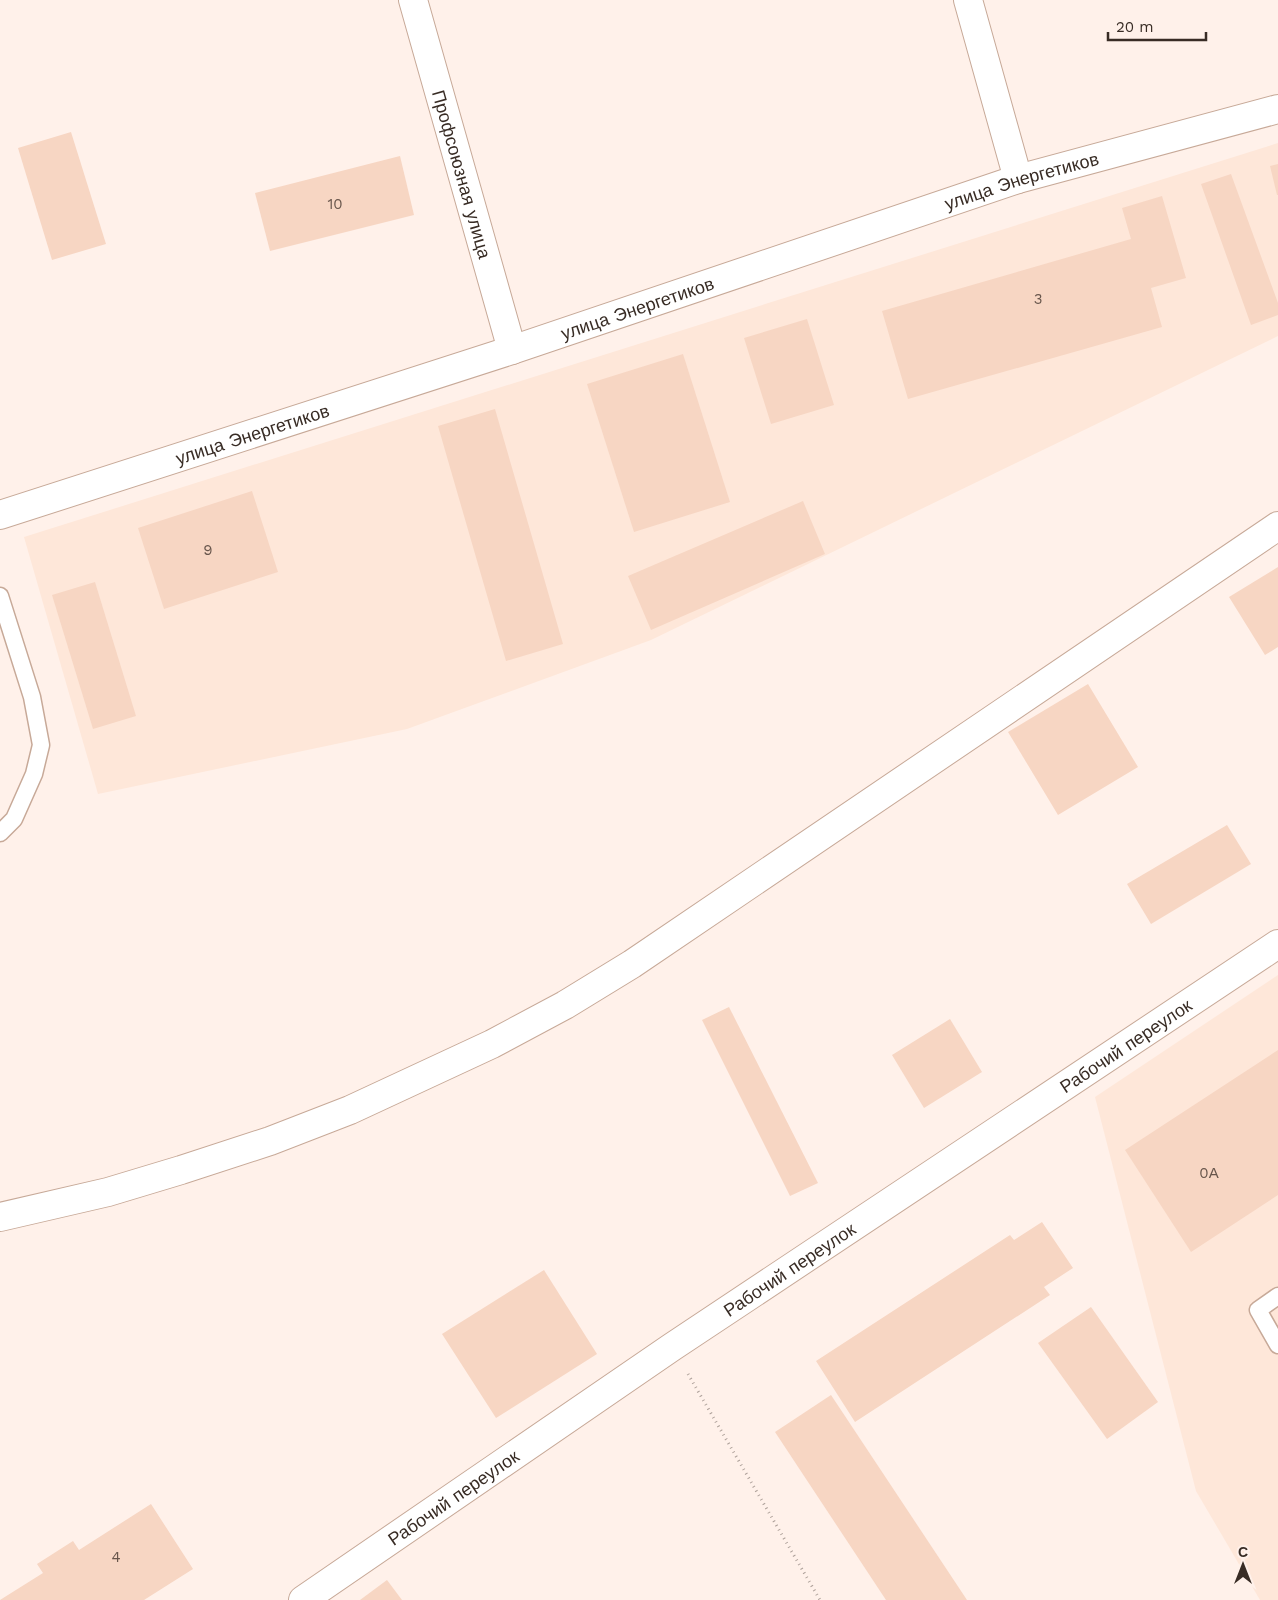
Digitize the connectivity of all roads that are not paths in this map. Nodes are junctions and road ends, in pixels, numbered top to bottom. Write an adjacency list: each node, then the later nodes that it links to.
1 (414, 0): 5 (street, Профсоюзная улица)
2 (968, 0): 4 (street)
3 (1278, 109): 4 (street, улица Энергетиков)
4 (1018, 179): 5 (street, улица Энергетиков)
5 (512, 350): 6 (street, улица Энергетиков)
6 (0, 515)
7 (1278, 526): 11 (street)
8 (0, 596): 9 (lane)
9 (0, 833)
10 (1278, 944): 14 (street, Рабочий переулок)
11 (0, 1217)
12 (1278, 1296): 13 (lane)
13 (1278, 1345)
14 (303, 1600)

